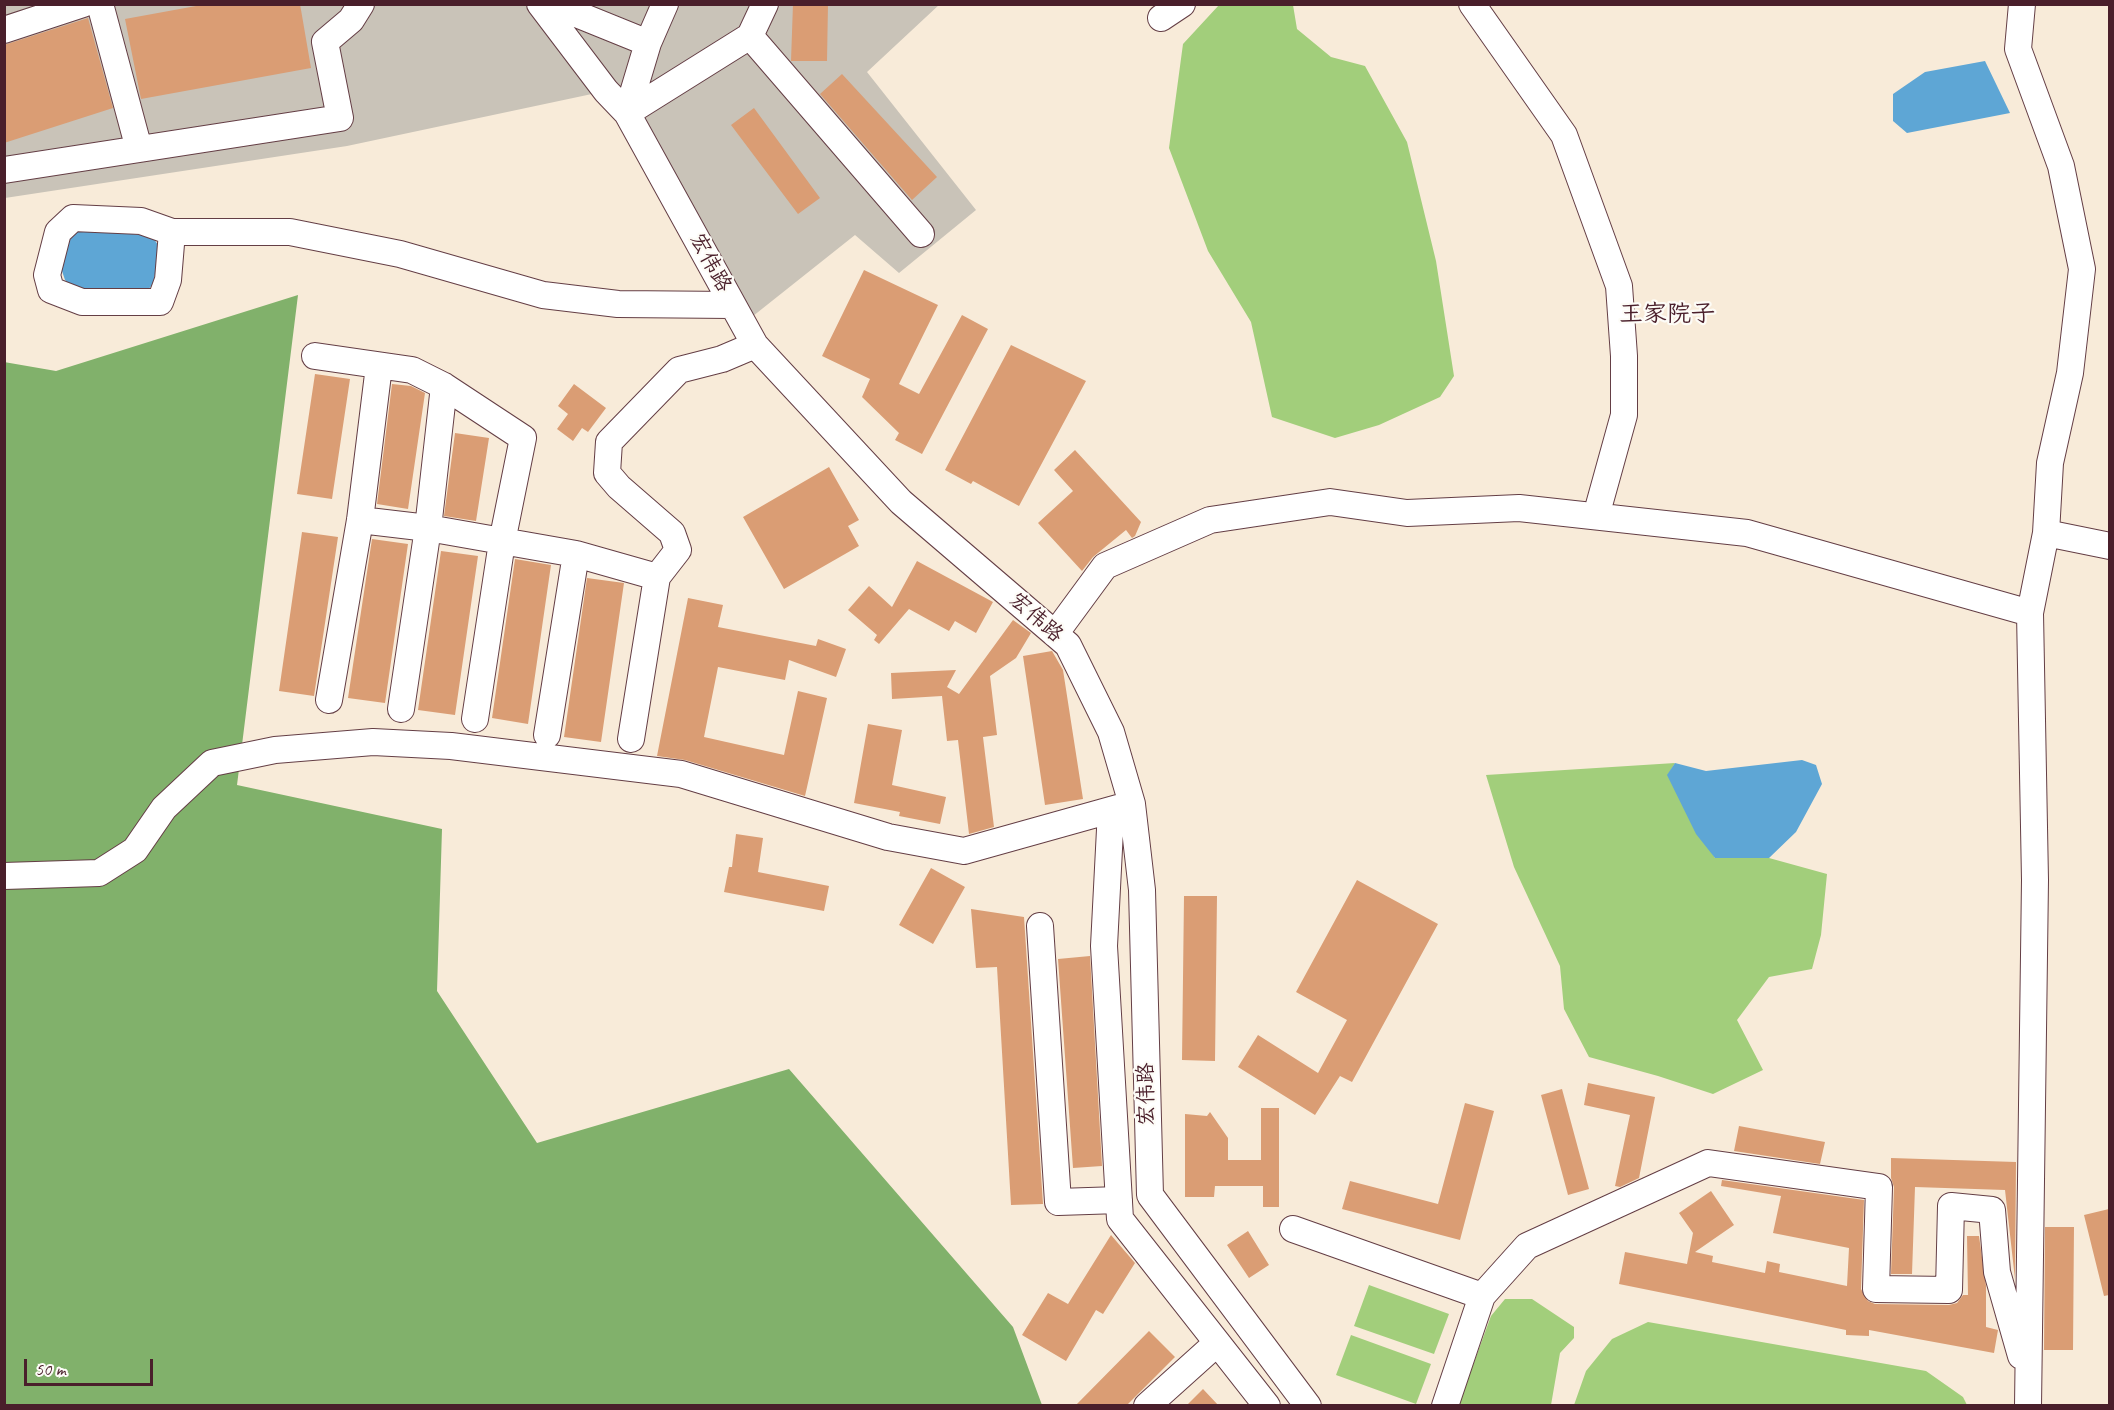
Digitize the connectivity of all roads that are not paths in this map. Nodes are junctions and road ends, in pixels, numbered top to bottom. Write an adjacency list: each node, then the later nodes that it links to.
1 (83, 4): 10 (street)
2 (100, 4): 14 (street)
3 (361, 4): 14 (street)
4 (540, 4): 13 (street, 宏伟路)
5 (665, 4): 12 (street)
6 (765, 4): 11 (street)
7 (1472, 4): 23 (street)
8 (2022, 4): 26 (street)
9 (569, 11): 12 (street)
10 (4, 30)
11 (750, 36): 13 (street); 17 (street)
12 (648, 43): 13 (street)
13 (627, 113): 18 (street, 宏伟路)
14 (139, 149): 15 (street)
15 (4, 170)
16 (172, 232): 16 (street); 18 (street)
17 (921, 234)
18 (732, 305): 19 (street, 宏伟路)
19 (755, 345): 30 (street); 32 (street, 宏伟路)
20 (315, 356): 21 (street)
21 (379, 366): 22 (street); 24 (street)
22 (444, 386): 25 (street); 27 (street)
23 (1596, 516): 31 (street); 32 (street)
24 (360, 520): 25 (street); 33 (street)
25 (428, 528): 27 (street); 34 (street)
26 (2046, 533): 28 (street); 31 (street)
27 (502, 542): 29 (street); 35 (street)
28 (2109, 546)
29 (576, 554): 30 (street); 36 (street)
30 (657, 577): 37 (street)
31 (2030, 613): 45 (street)
32 (1054, 634): 38 (street, 宏伟路)
33 (329, 700)
34 (401, 709)
35 (475, 719)
36 (547, 735)
37 (631, 739)
38 (1122, 807): 39 (street); 41 (street); 48 (street, 宏伟路)
39 (4, 876)
40 (1040, 926): 41 (street)
41 (1119, 1200): 44 (street)
42 (1293, 1229): 43 (street)
43 (1482, 1296): 45 (street); 49 (street)
44 (1217, 1343): 46 (street); 47 (street)
45 (2028, 1394)
46 (1147, 1406)
47 (1267, 1406)
48 (1308, 1406)
49 (1445, 1406)

